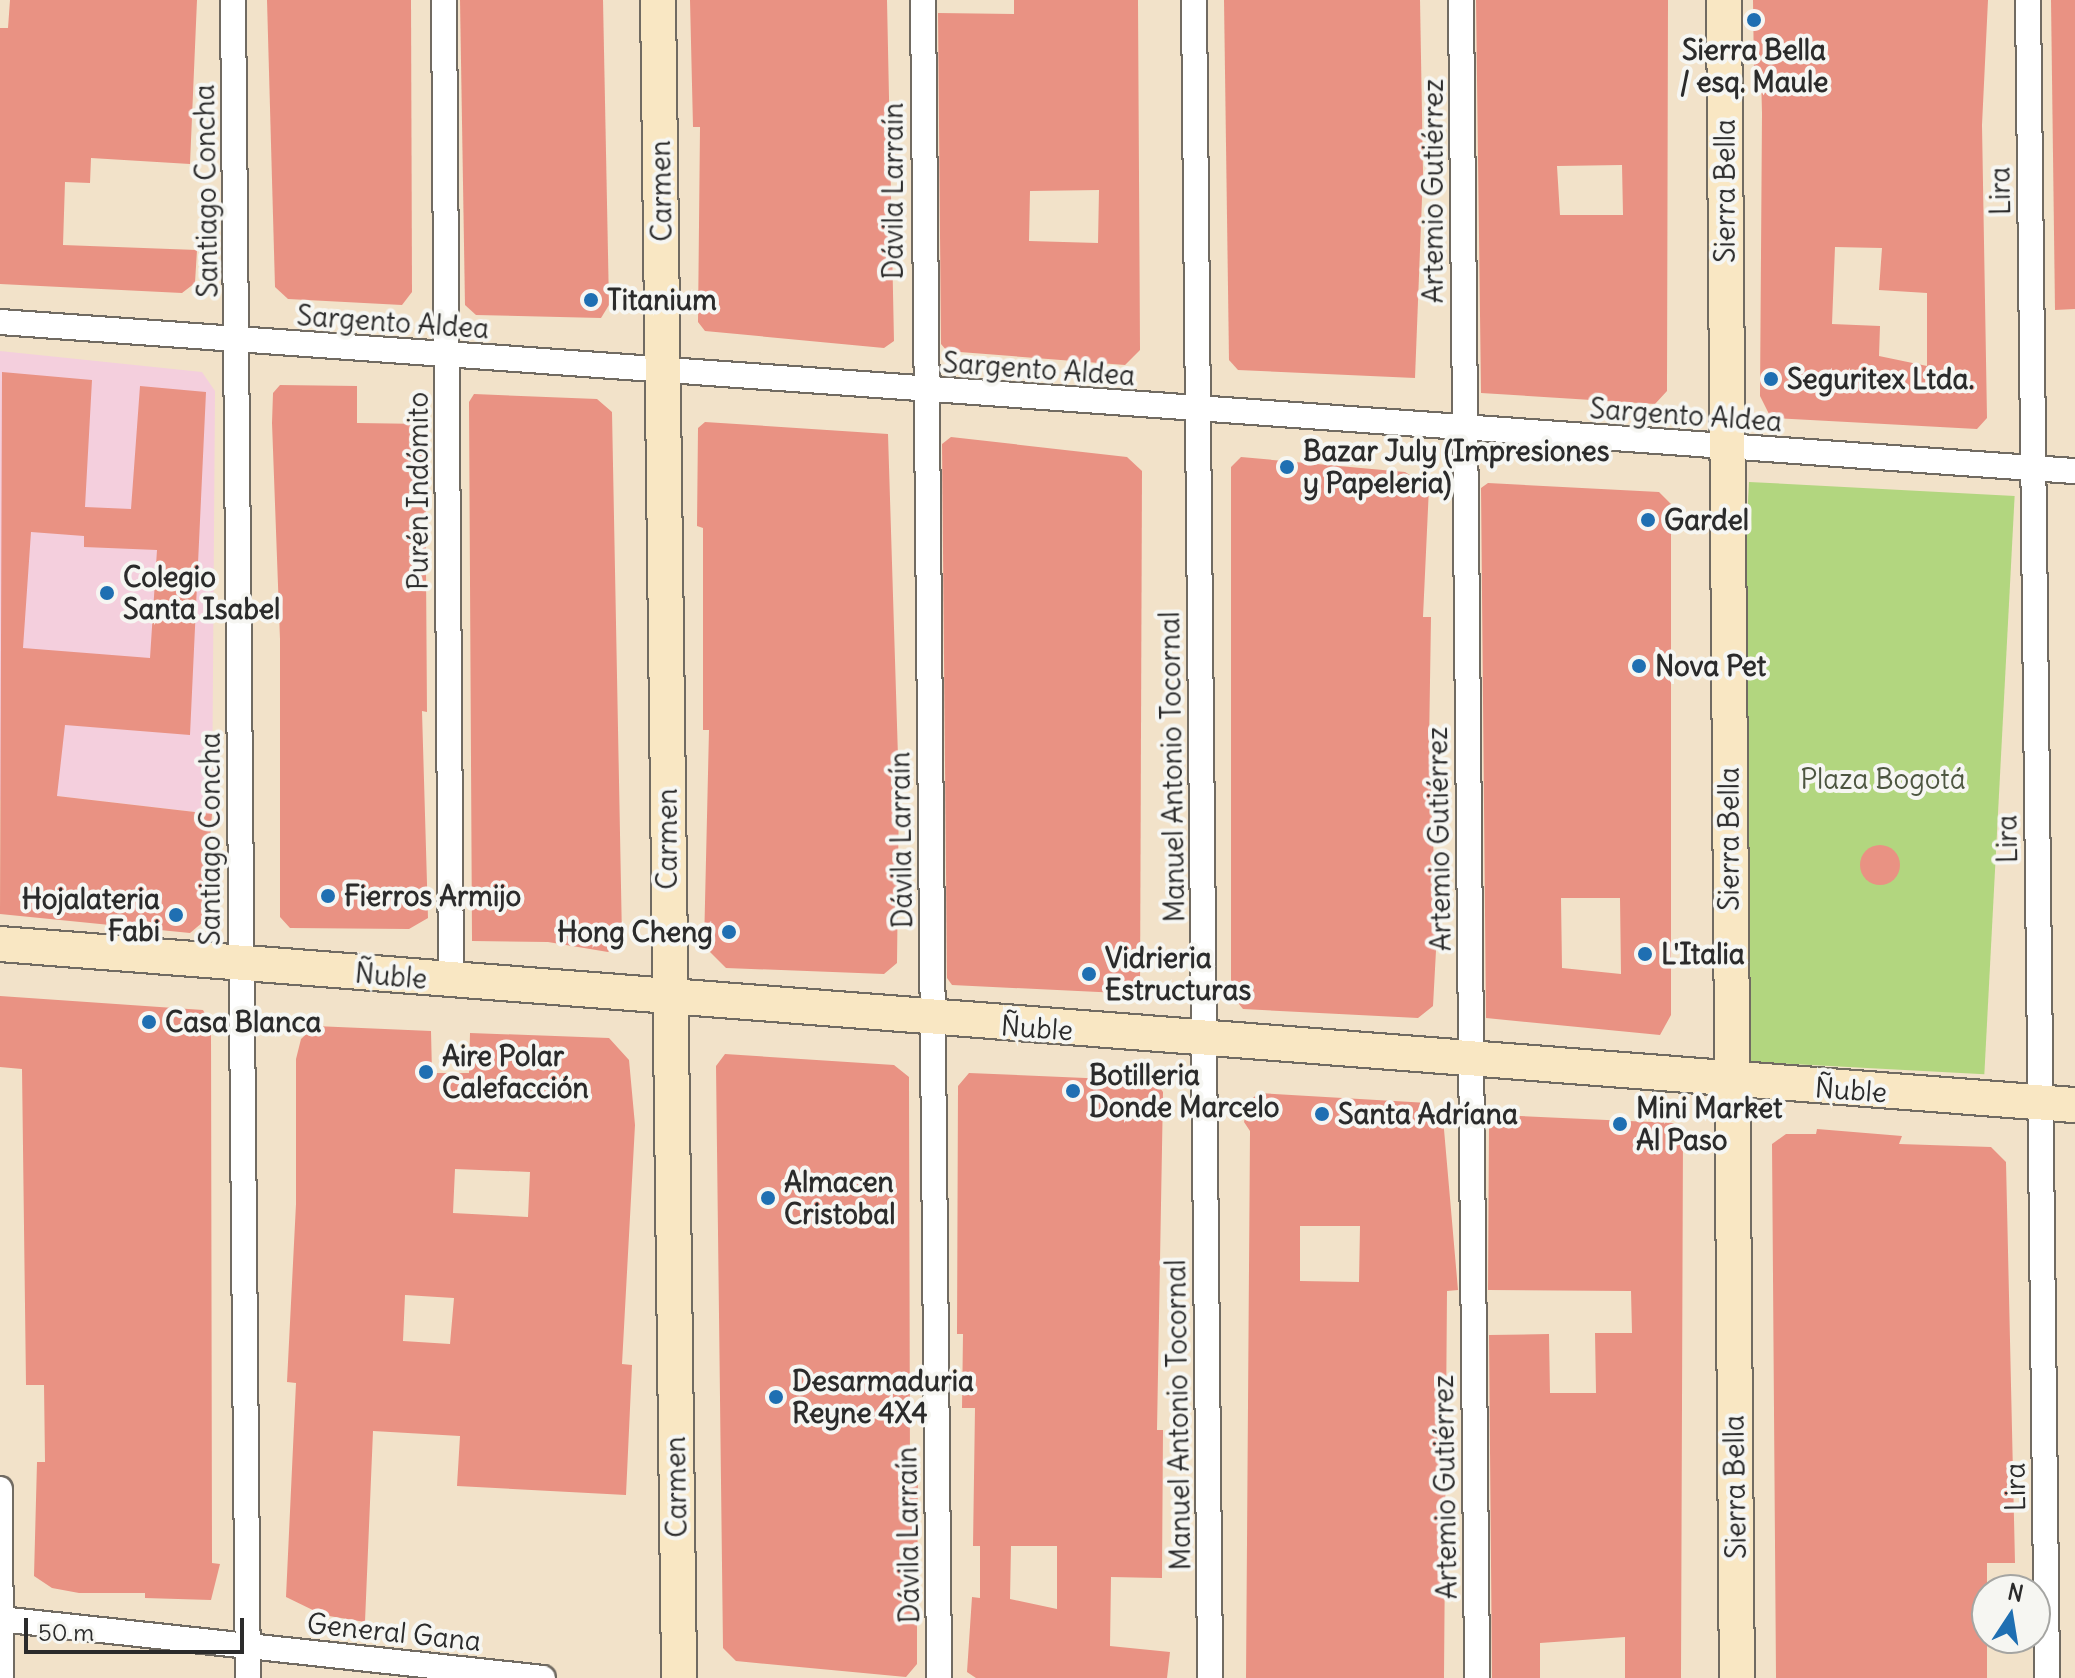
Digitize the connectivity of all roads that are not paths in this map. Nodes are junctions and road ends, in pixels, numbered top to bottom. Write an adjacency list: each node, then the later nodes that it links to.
1 (233, 0): 10 (street, Santiago Concha)
2 (444, 0): 11 (street, Purén Indómito)
3 (658, 0): 12 (main road, Carmen)
4 (923, 0): 13 (street, Dávila Larraín)
5 (1194, 0): 14 (street, Manuel Antonio Tocornal)
6 (1461, 0): 15 (street, Artemio Gutiérrez)
7 (1724, 0): 16 (main road, Sierra Bella)
8 (2028, 0): 17 (street, Lira)
9 (0, 322): 10 (street, Sargento Aldea)
10 (237, 340): 11 (street, Sargento Aldea); 20 (street, Santiago Concha)
11 (447, 356): 12 (street, Sargento Aldea); 21 (street, Purén Indómito)
12 (664, 372): 13 (street, Sargento Aldea); 22 (main road, Carmen)
13 (923, 391): 14 (street, Sargento Aldea); 23 (street, Dávila Larraín)
14 (1198, 410): 15 (street, Sargento Aldea); 24 (street, Manuel Antonio Tocornal)
15 (1465, 429): 16 (street, Sargento Aldea); 25 (street, Artemio Gutiérrez)
16 (1727, 448): 17 (street, Sargento Aldea); 26 (main road, Sierra Bella)
17 (2033, 469): 18 (street, Sargento Aldea); 27 (street, Lira)
18 (2075, 471)
19 (0, 944): 20 (main road, Ñuble)
20 (241, 964): 21 (main road, Ñuble); 31 (street, Santiago Concha)
21 (451, 981): 22 (main road, Ñuble)
22 (668, 998): 23 (main road, Ñuble); 35 (main road, Carmen)
23 (933, 1020): 24 (main road, Ñuble); 36 (street, Dávila Larraín)
24 (1205, 1041): 25 (main road, Ñuble); 37 (street, Manuel Antonio Tocornal)
25 (1471, 1061): 26 (main road, Ñuble); 38 (street, Artemio Gutiérrez)
26 (1731, 1082): 27 (main road, Ñuble); 39 (main road, Sierra Bella)
27 (2040, 1103): 28 (main road, Ñuble); 40 (street, Lira)
28 (2075, 1105)
29 (0, 1489): 30 (street)
30 (1, 1619): 31 (street, General Gana); 32 (street)
31 (247, 1646): 33 (street, Santiago Concha); 34 (street, General Gana)
32 (1, 1678)
33 (248, 1678)
34 (543, 1678)
35 (679, 1678)
36 (939, 1678)
37 (1210, 1678)
38 (1477, 1678)
39 (1737, 1678)
40 (2047, 1678)

